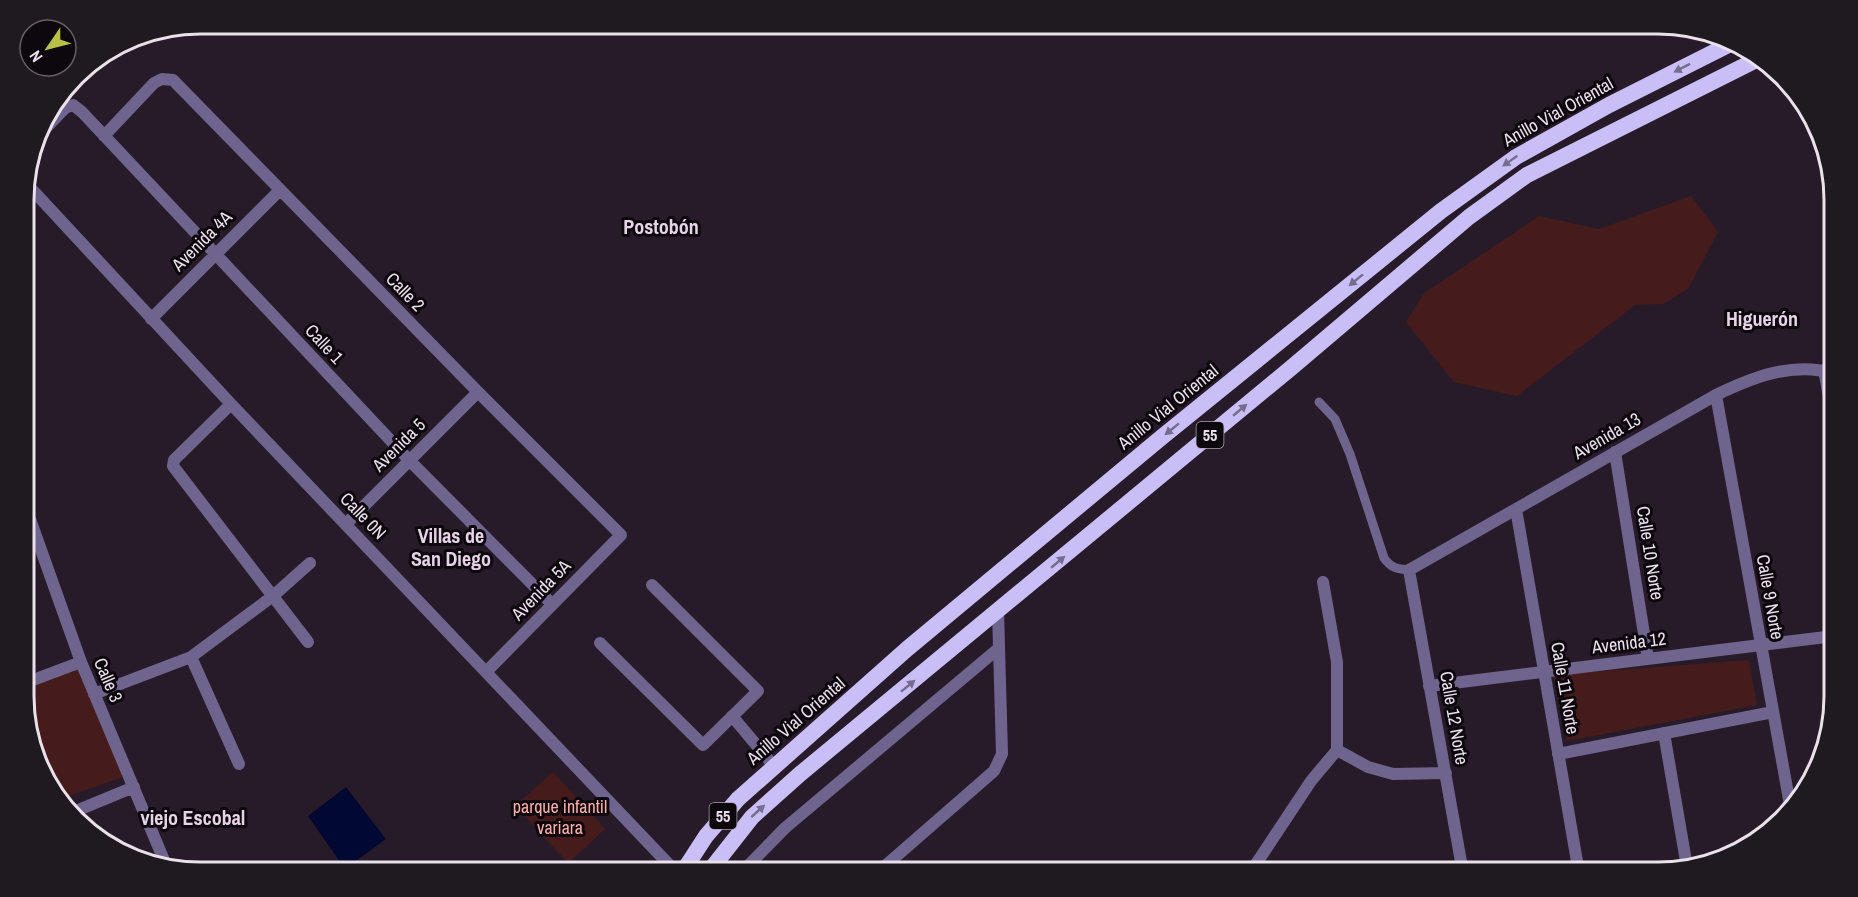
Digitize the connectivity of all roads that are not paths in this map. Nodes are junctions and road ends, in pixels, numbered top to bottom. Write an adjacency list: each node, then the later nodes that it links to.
1 (1722, 48): 46 (highway, Anillo Vial Oriental / 55, one-way to 46)
2 (1751, 63): 26 (highway, 55, one-way to 2)
3 (58, 115): 4 (street, Calle 1)
4 (104, 136): 5 (street, Calle 2); 7 (street, Calle 1)
5 (280, 190): 7 (street, Avenida 4A); 10 (street, Calle 2)
6 (35, 193): 8 (street, Calle 0N)
7 (214, 254): 8 (street, Avenida 4A); 15 (street, Calle 1)
8 (151, 319): 13 (street, Calle 0N)
9 (1824, 371): 11 (street, Avenida 13)
10 (478, 392): 15 (street, Avenida 5); 18 (street, Calle 2)
11 (1716, 395): 14 (street, Avenida 13); 30 (street, Calle 9 Norte)
12 (1319, 402): 21 (street)
13 (231, 404): 17 (street, Calle 0N); 24 (street)
14 (1615, 452): 16 (street, Avenida 13); 33 (street, Calle 10 Norte)
15 (410, 460): 17 (street, Avenida 5); 25 (street, Calle 1)
16 (1516, 509): 21 (street, Avenida 13); 36 (street, Calle 11 Norte)
17 (346, 524): 35 (street, Calle 0N)
18 (621, 535): 25 (street, Avenida 5A)
19 (34, 538): 34 (street, Calle 3)
20 (310, 563): 24 (street)
21 (1409, 570): 38 (street, Calle 12 Norte)
22 (1323, 582): 43 (street)
23 (652, 585): 41 (street)
24 (273, 596): 28 (street); 32 (street)
25 (552, 604): 35 (street, Avenida 5A)
26 (999, 611): 31 (street); 55 (highway, 55, one-way to 26)
27 (1824, 637): 30 (street, Avenida 12)
28 (308, 642)
29 (600, 643): 41 (street)
30 (1761, 645): 33 (street, Avenida 12); 40 (street, Calle 9 Norte)
31 (999, 648): 56 (street); 57 (street)
32 (190, 657): 39 (street); 45 (street)
33 (1648, 659): 36 (street, Avenida 12)
34 (81, 662): 37 (street); 39 (street, Calle 3)
35 (486, 672): 53 (street, Calle 0N)
36 (1544, 672): 38 (street, Avenida 12); 44 (street, Calle 11 Norte)
37 (34, 680)
38 (1429, 686): 47 (street, Calle 12 Norte)
39 (94, 694): 48 (street, Calle 3)
40 (1773, 712): 42 (street); 49 (street, Calle 9 Norte)
41 (732, 716): 46 (street)
42 (1664, 733): 44 (street); 52 (street)
43 (1336, 750): 47 (street); 58 (street)
44 (1558, 754): 60 (street, Calle 11 Norte)
45 (239, 764)
46 (774, 766): 54 (highway, Anillo Vial Oriental / 55)
47 (1446, 773): 59 (street, Calle 12 Norte)
48 (134, 787): 50 (street); 51 (street, Calle 3)
49 (1789, 798)
50 (79, 809)
51 (163, 858)
52 (1686, 860)
53 (667, 862)
54 (689, 862)
55 (717, 862)
56 (752, 862)
57 (890, 862)
58 (1257, 862)
59 (1461, 862)
60 (1577, 862)

